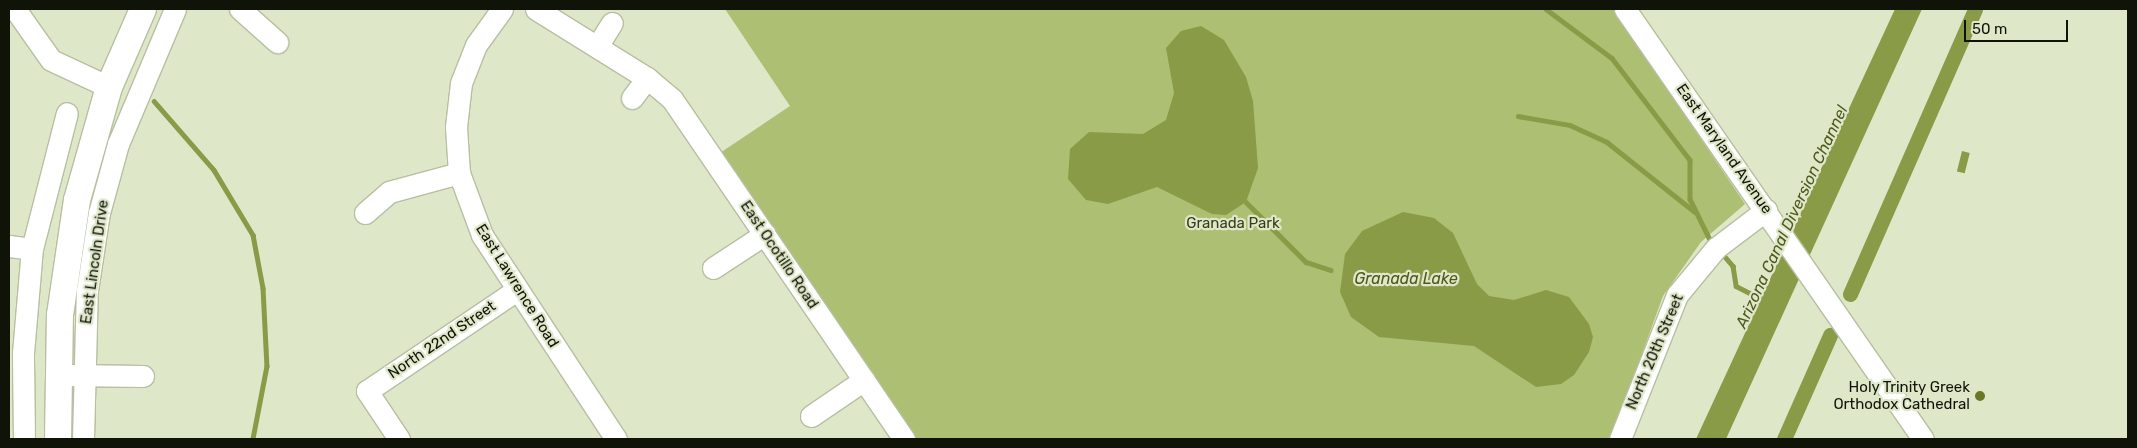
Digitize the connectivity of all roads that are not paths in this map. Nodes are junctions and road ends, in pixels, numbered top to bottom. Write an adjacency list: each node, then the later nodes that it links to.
1 (15, 9): 12 (street)
2 (143, 9): 12 (main road, East Lincoln Drive)
3 (175, 9): 23 (street, East Lincoln Drive)
4 (240, 9): 9 (street)
5 (502, 9): 15 (street, East Lawrence Road)
6 (536, 9): 10 (street, East Ocotillo Road)
7 (1625, 9): 16 (street, East Maryland Avenue)
8 (612, 23): 10 (street)
9 (277, 42)
10 (598, 46): 11 (street, East Ocotillo Road)
11 (647, 78): 13 (street); 18 (street, East Ocotillo Road)
12 (109, 87): 23 (main road, East Lincoln Drive)
13 (632, 98)
14 (67, 113): 20 (street)
15 (459, 173): 17 (street); 22 (street, East Lawrence Road)
16 (1766, 210): 33 (street, North 20th Street); 34 (street, East Maryland Avenue)
17 (365, 214)
18 (765, 234): 21 (street); 25 (street, East Ocotillo Road)
19 (9, 246): 20 (street)
20 (32, 249): 27 (street)
21 (713, 268)
22 (517, 290): 30 (street, North 22nd Street); 31 (street, East Lawrence Road)
23 (69, 375): 24 (street); 28 (main road, East Lincoln Drive); 29 (street, East Lincoln Drive)
24 (143, 376)
25 (864, 380): 26 (street); 32 (street, East Ocotillo Road)
26 (811, 416)
27 (18, 425)
28 (58, 439)
29 (83, 439)
30 (399, 439)
31 (616, 439)
32 (904, 439)
33 (1620, 439)
34 (1923, 439)

